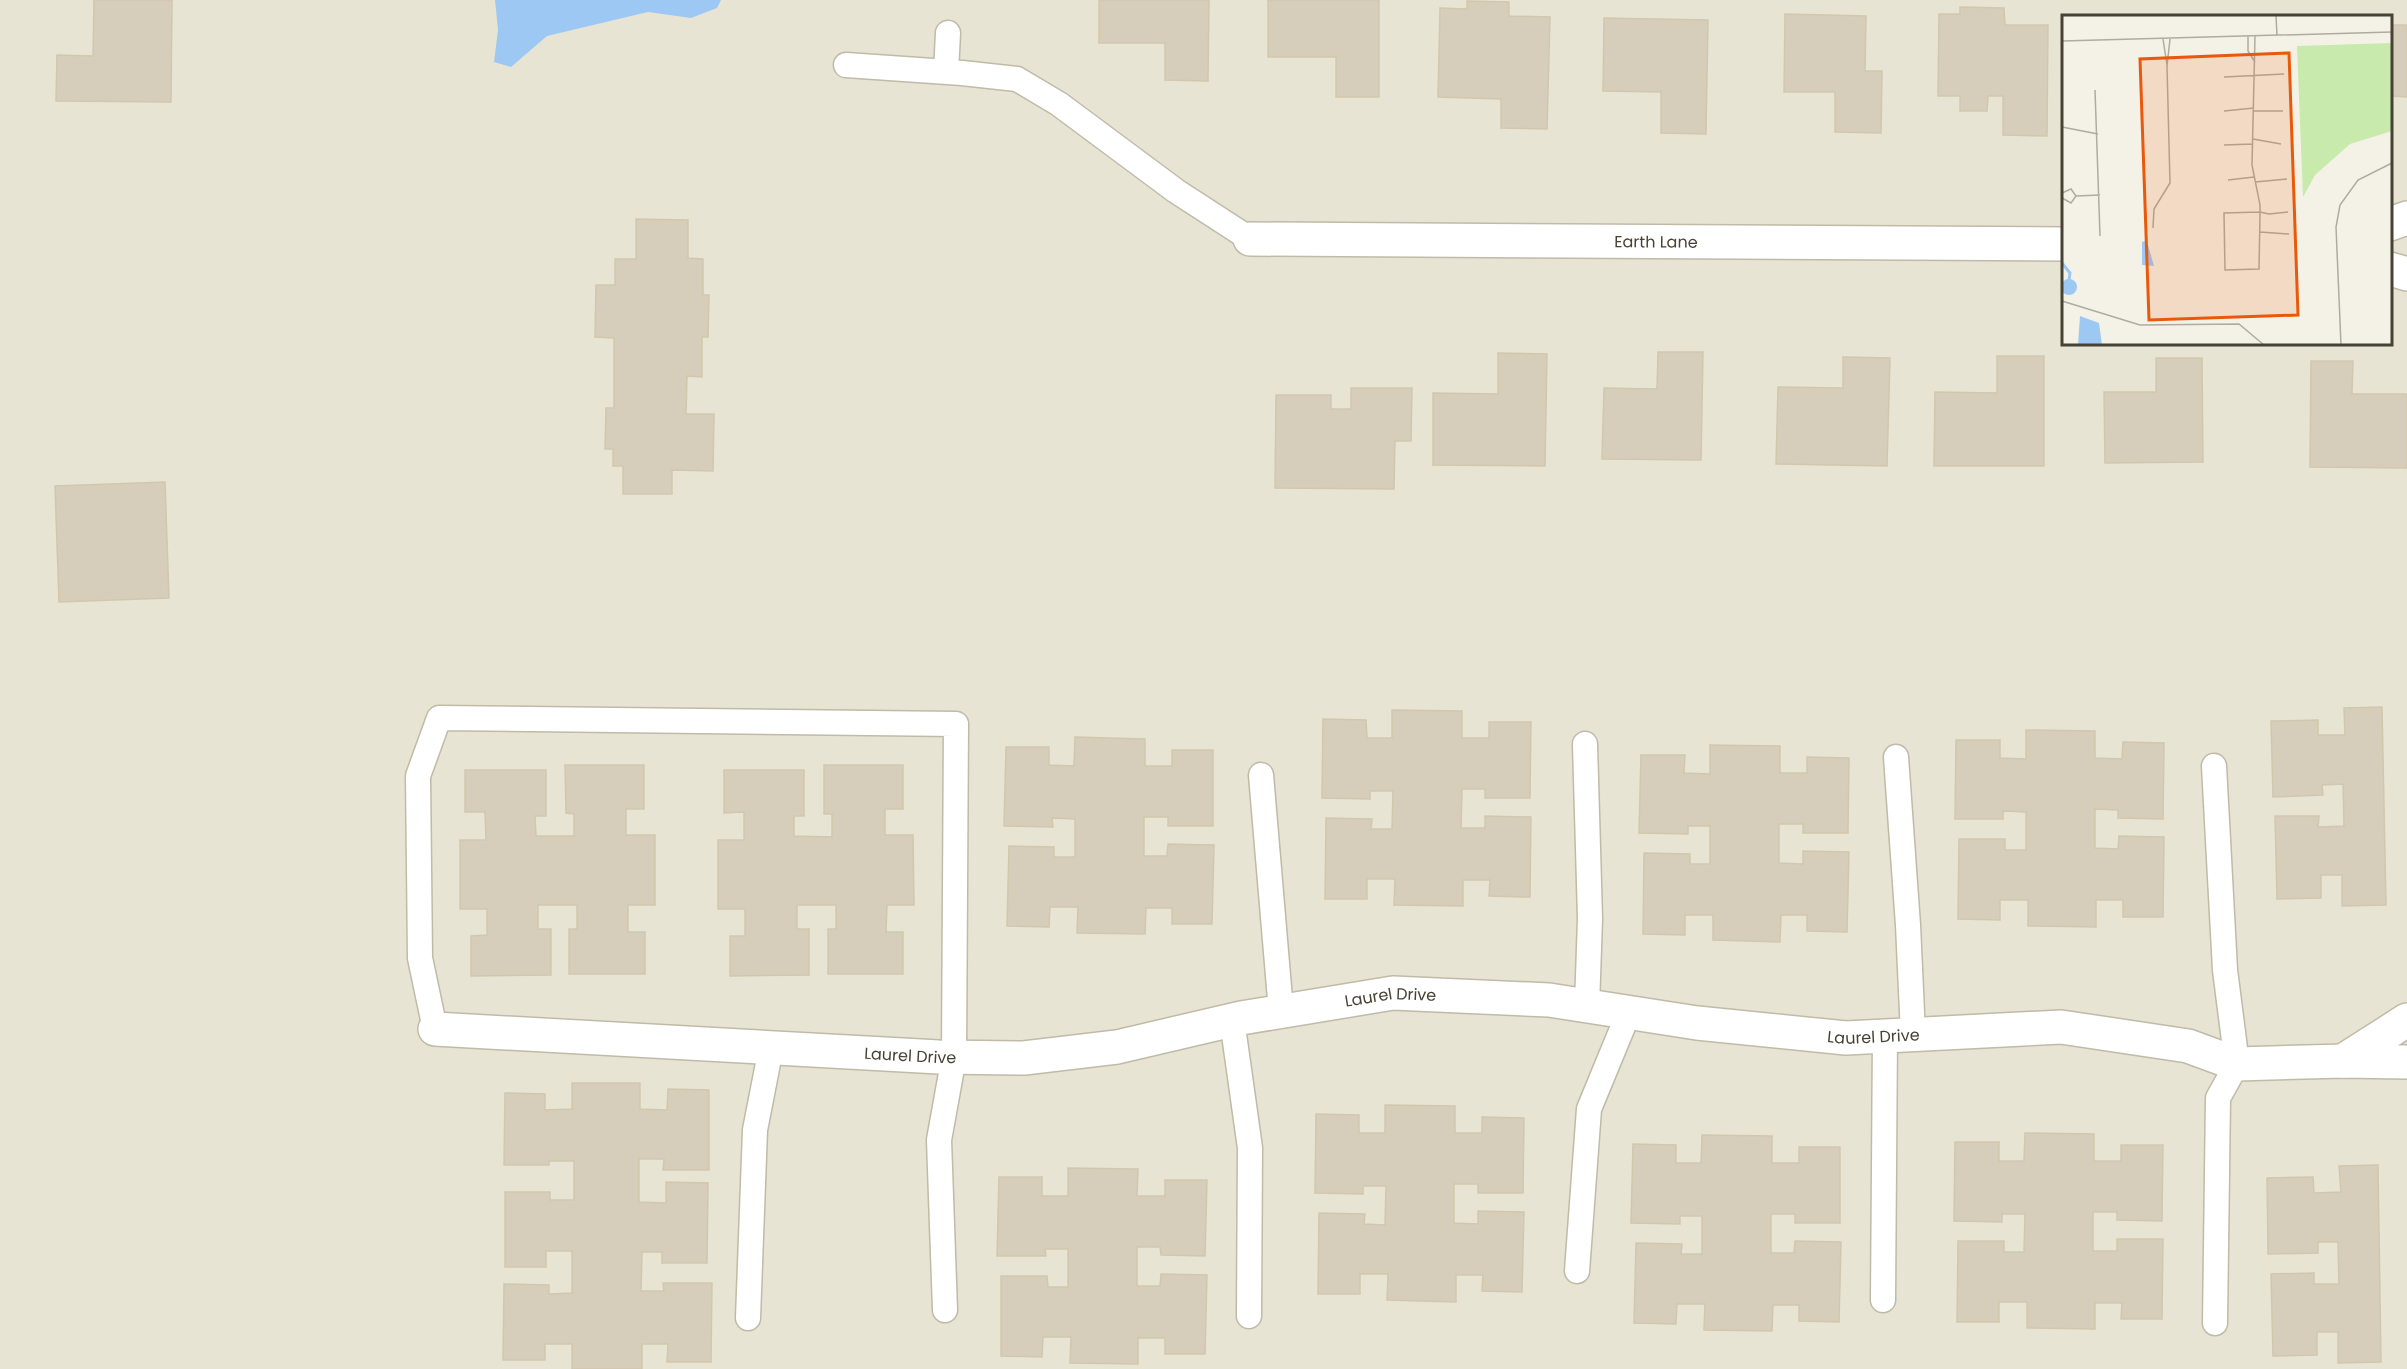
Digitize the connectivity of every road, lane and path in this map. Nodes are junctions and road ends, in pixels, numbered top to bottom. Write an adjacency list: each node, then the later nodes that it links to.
1 (948, 33): 3 (lane)
2 (846, 65): 3 (lane)
3 (946, 72): 6 (lane)
4 (2407, 218): 5 (street)
5 (2392, 224)
6 (1250, 239): 7 (street, Earth Lane)
7 (2062, 244)
8 (2392, 269): 9 (street)
9 (2407, 274)
10 (1585, 744): 14 (lane)
11 (1896, 757): 20 (lane)
12 (2214, 766): 25 (lane)
13 (1261, 775): 15 (lane)
14 (1587, 1006): 15 (street, Laurel Drive); 16 (street, Laurel Drive)
15 (1281, 1011): 17 (street, Laurel Drive)
16 (1629, 1012): 20 (street, Laurel Drive); 26 (lane)
17 (1232, 1020): 22 (street, Laurel Drive); 29 (lane)
18 (2407, 1020): 23 (street)
19 (435, 1029): 21 (street, Laurel Drive); 22 (lane)
20 (1899, 1035): 25 (street, Laurel Drive); 27 (lane)
21 (771, 1048): 22 (street, Laurel Drive); 30 (lane)
22 (954, 1057): 28 (lane)
23 (2343, 1061): 24 (street, Laurel Drive); 25 (street, Laurel Drive)
24 (2407, 1062)
25 (2237, 1064): 31 (lane)
26 (1577, 1271)
27 (1883, 1300)
28 (945, 1310)
29 (1249, 1316)
30 (748, 1318)
31 (2215, 1323)

